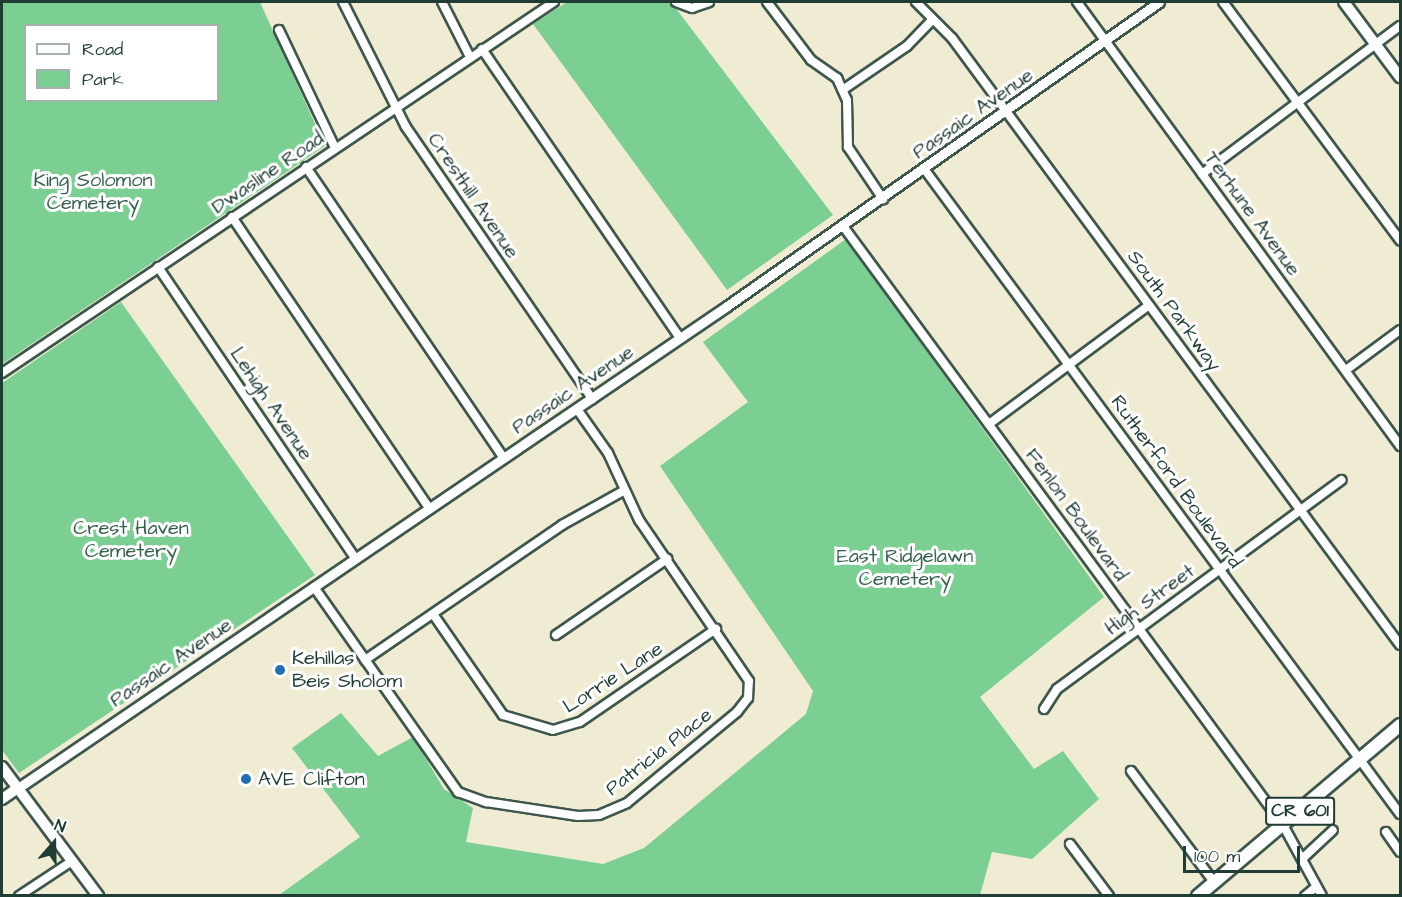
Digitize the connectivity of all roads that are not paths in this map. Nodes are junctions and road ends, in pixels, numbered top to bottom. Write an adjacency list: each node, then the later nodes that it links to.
1 (343, 2): 22 (street, Cresthill Avenue)
2 (442, 2): 18 (street)
3 (676, 2): 4 (street)
4 (709, 2)
5 (767, 2): 20 (street)
6 (916, 2): 12 (street, South Parkway)
7 (1077, 2): 15 (street, Terhune Avenue)
8 (1159, 2): 15 (street, Passaic Avenue)
9 (1224, 2): 21 (street)
10 (1344, 2): 16 (main road)
11 (550, 3): 17 (street, Dwasline Road)
12 (932, 20): 20 (street); 23 (street, South Parkway)
13 (1401, 26): 16 (street)
14 (279, 30): 24 (street)
15 (1106, 41): 23 (street, Passaic Avenue); 27 (street, Terhune Avenue)
16 (1375, 43): 19 (main road); 21 (street)
17 (482, 49): 18 (street, Dwasline Road); 35 (street)
18 (470, 57): 22 (street, Dwasline Road)
19 (1401, 77)
20 (844, 89): 28 (street)
21 (1298, 101): 27 (street); 31 (street)
22 (394, 108): 24 (street, Dwasline Road); 39 (street, Cresthill Avenue)
23 (1008, 113): 26 (street, Passaic Avenue); 33 (street, South Parkway)
24 (335, 148): 25 (street, Dwasline Road)
25 (306, 167): 29 (street, Dwasline Road); 43 (street)
26 (925, 170): 28 (street, Passaic Avenue); 36 (street, Rutherford Boulevard)
27 (1202, 174): 37 (street, Terhune Avenue)
28 (883, 198): 30 (street, Passaic Avenue)
29 (232, 217): 32 (street, Dwasline Road); 46 (street)
30 (843, 226): 35 (street, Passaic Avenue); 41 (street, Fenlon Boulevard)
31 (1401, 240)
32 (158, 267): 38 (street, Dwasline Road); 48 (street, Lehigh Avenue)
33 (1149, 305): 36 (street); 47 (street, South Parkway)
34 (1401, 330): 37 (street)
35 (680, 338): 39 (street, Passaic Avenue)
36 (1068, 365): 41 (street); 50 (street, Rutherford Boulevard)
37 (1346, 370): 42 (street, Terhune Avenue)
38 (2, 374)
39 (592, 399): 40 (street, Passaic Avenue)
40 (577, 409): 43 (street, Passaic Avenue); 45 (street, Patricia Place)
41 (989, 424): 54 (street, Fenlon Boulevard)
42 (1401, 446)
43 (504, 458): 46 (street, Passaic Avenue)
44 (1341, 480): 47 (street, High Street)
45 (623, 491): 49 (street, Patricia Place); 52 (street)
46 (430, 509): 48 (street, Passaic Avenue)
47 (1300, 510): 50 (street, High Street); 56 (street, South Parkway)
48 (356, 559): 51 (street, Passaic Avenue)
49 (668, 560): 53 (street, Patricia Place); 55 (street)
50 (1220, 569): 54 (street, High Street); 60 (street, Rutherford Boulevard)
51 (314, 587): 57 (street, Patricia Place); 63 (street, Passaic Avenue)
52 (433, 614): 53 (street, Lorrie Lane); 57 (street)
53 (716, 629): 57 (street, Patricia Place)
54 (1138, 629): 58 (street, High Street); 66 (street, Fenlon Boulevard)
55 (556, 634)
56 (1401, 645)
57 (365, 660)
58 (1044, 710)
59 (1401, 725): 60 (main road, CR 601)
60 (1360, 760): 65 (street, Rutherford Boulevard); 66 (main road, CR 601)
61 (2, 767): 63 (main road)
62 (1131, 771): 74 (street)
63 (18, 788): 64 (main road, Passaic Avenue); 72 (main road)
64 (2, 800)
65 (1401, 814)
66 (1283, 825): 71 (street, Fenlon Boulevard); 74 (main road, CR 601)
67 (1333, 830): 71 (street)
68 (1386, 832): 70 (street)
69 (1070, 844): 77 (street)
70 (1401, 852)
71 (1302, 859): 73 (street, Fenlon Boulevard)
72 (72, 861): 75 (street); 76 (main road)
73 (1316, 887): 79 (street); 80 (street, Fenlon Boulevard)
74 (1212, 888): 78 (main road, CR 601)
75 (19, 896)
76 (98, 896)
77 (1109, 896)
78 (1198, 896)
79 (1305, 896)
80 (1322, 896)

